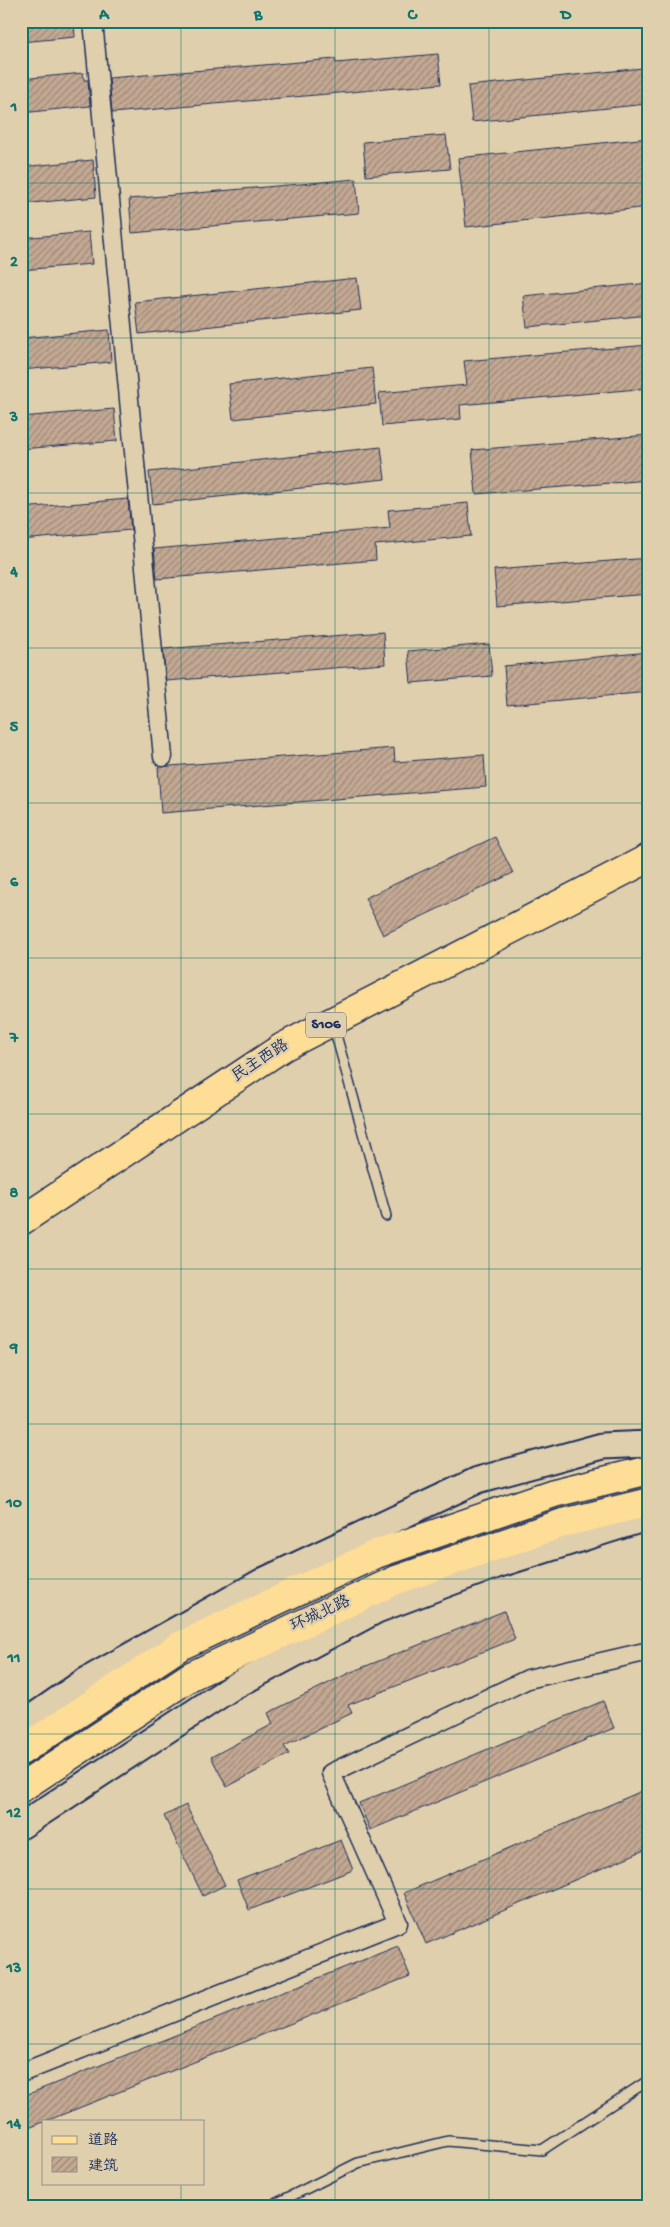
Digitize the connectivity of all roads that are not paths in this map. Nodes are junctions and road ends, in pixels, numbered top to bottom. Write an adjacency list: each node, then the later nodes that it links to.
1 (93, 21): 2 (street)
2 (163, 757)
3 (649, 858): 4 (main road, 民主西路 / S106)
4 (332, 1022): 5 (lane); 6 (main road, 民主西路 / S106)
5 (386, 1216)
6 (21, 1221)
7 (649, 1444): 12 (main road)
8 (649, 1470): 13 (main road, 环城北路)
9 (649, 1502): 14 (main road, 环城北路)
10 (649, 1517): 15 (main road)
11 (649, 1651): 16 (street)
12 (21, 1725)
13 (21, 1751)
14 (21, 1788)
15 (21, 1826)
16 (21, 2073)
17 (649, 2080): 18 (lane)
18 (271, 2206)

